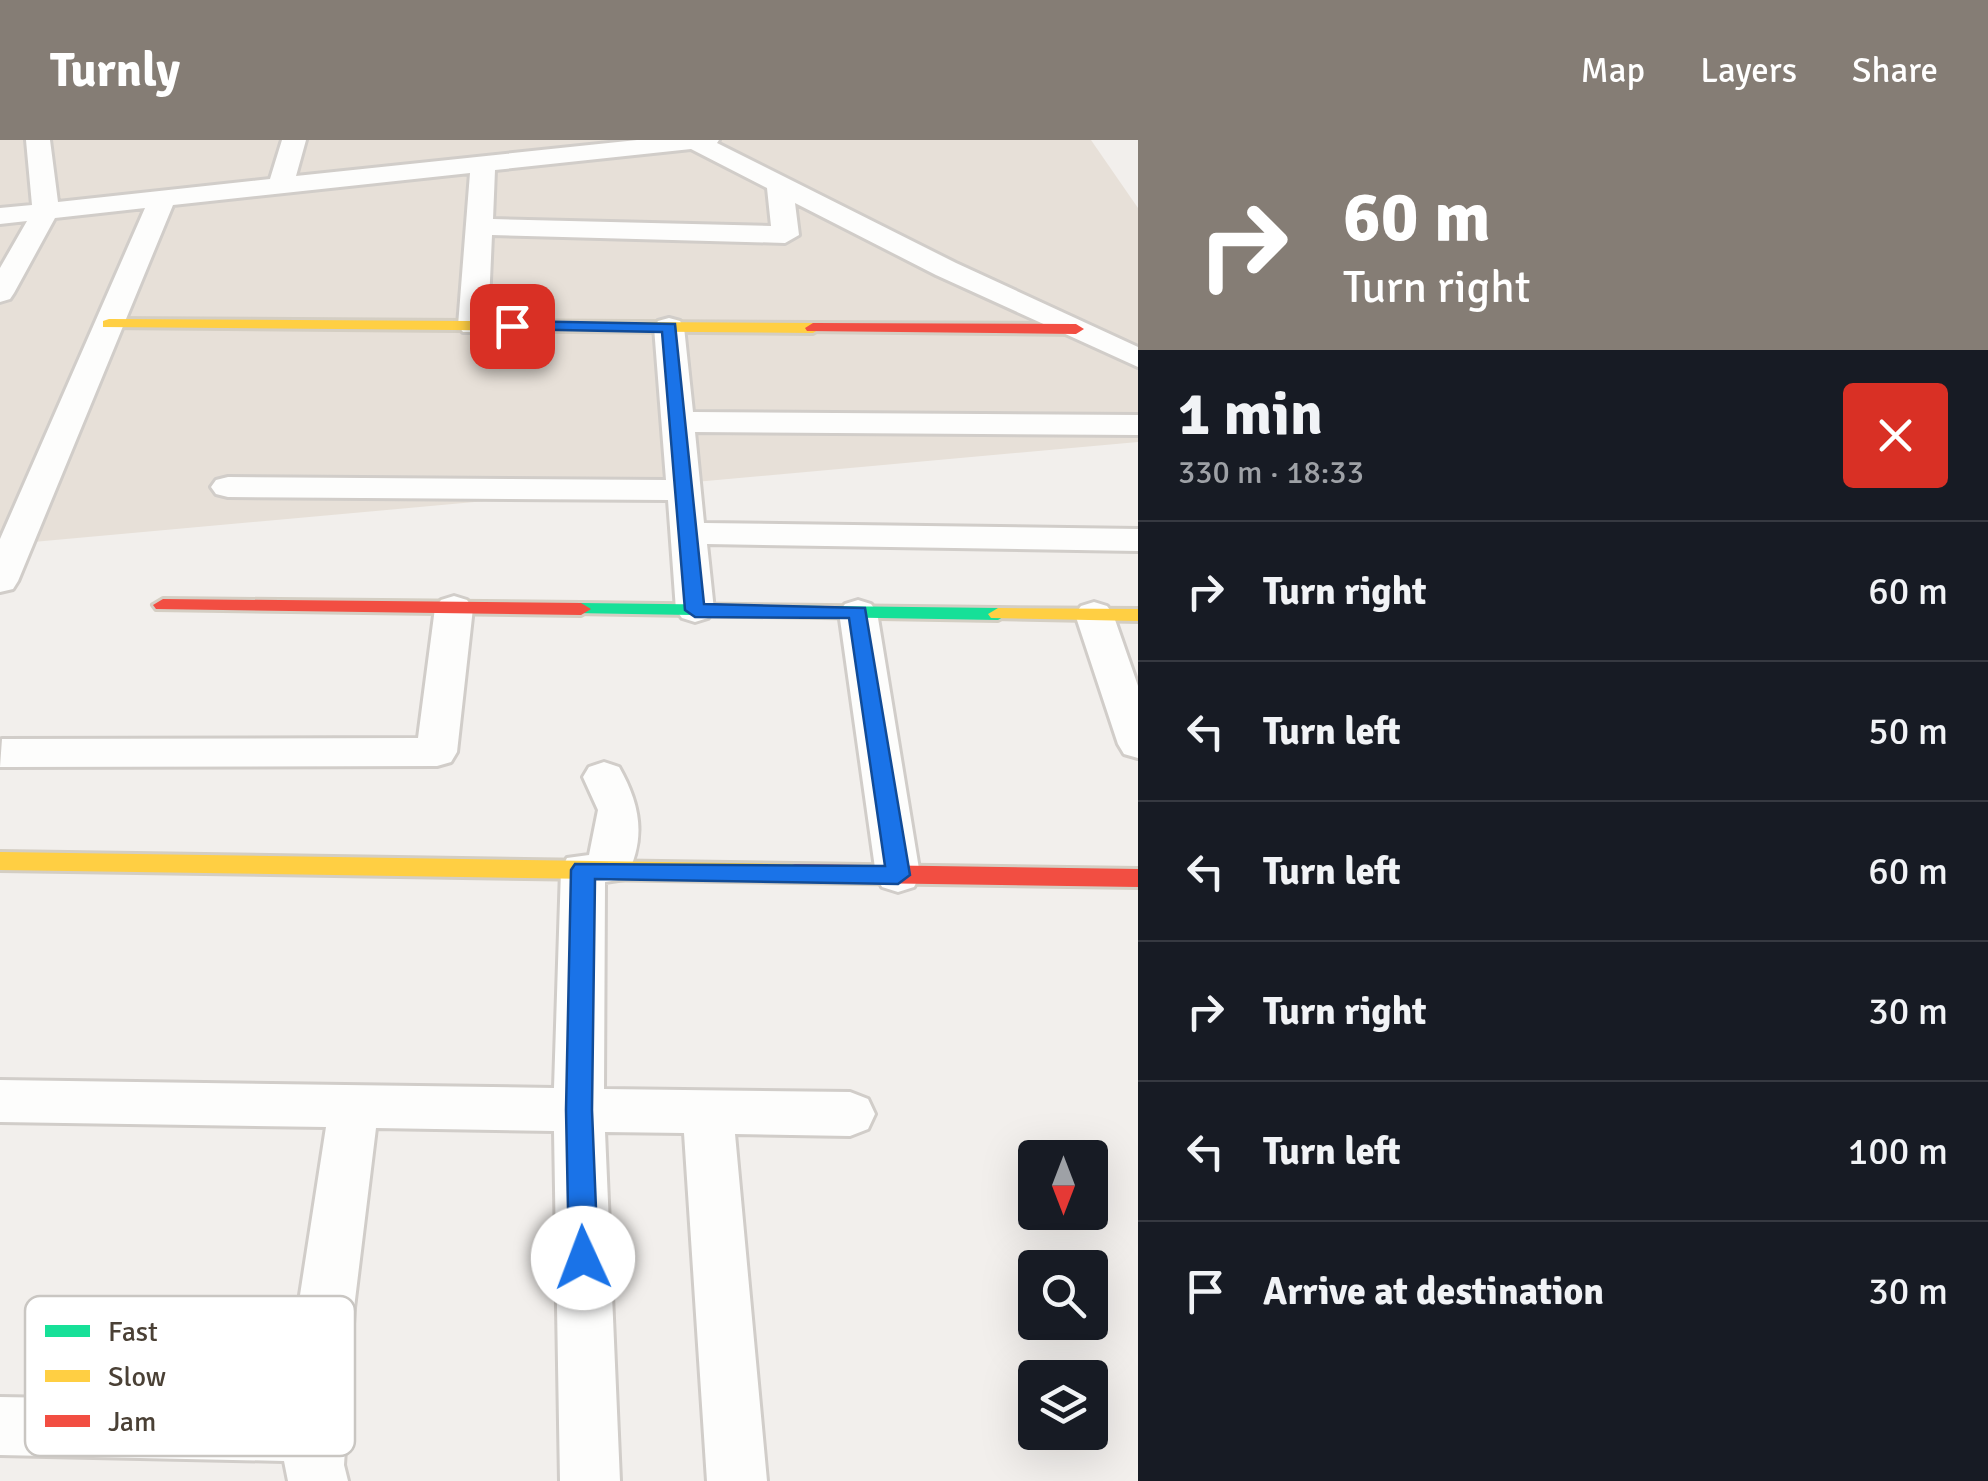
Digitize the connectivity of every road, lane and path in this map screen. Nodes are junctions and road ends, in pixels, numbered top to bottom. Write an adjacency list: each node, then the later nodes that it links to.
1 (38, 140): 12 (street)
2 (294, 140): 10 (street)
3 (398, 140): 8 (street)
4 (708, 140): 5 (street)
5 (694, 141): 6 (street); 9 (street)
6 (576, 146): 7 (street)
7 (483, 164): 8 (street); 14 (street)
8 (390, 175): 10 (street)
9 (780, 185): 15 (street); 16 (street)
10 (280, 188): 11 (street)
11 (162, 200): 12 (street); 18 (street)
12 (46, 212): 13 (street); 17 (street)
13 (0, 216)
14 (479, 227): 15 (street); 19 (street)
15 (804, 235): 16 (street)
16 (878, 235): 21 (street)
17 (0, 293)
18 (109, 324): 19 (street); 29 (street)
19 (473, 326): 20 (street)
20 (670, 327): 21 (street); 23 (street)
21 (1076, 329): 22 (street)
22 (1138, 358)
23 (678, 422): 24 (street); 26 (street)
24 (1138, 425)
25 (228, 486): 26 (street)
26 (684, 490): 27 (street)
27 (688, 533): 28 (street); 32 (street)
28 (1138, 540)
29 (0, 580)
30 (163, 605): 31 (street)
31 (454, 608): 32 (street); 37 (street)
32 (695, 610): 33 (street)
33 (858, 612): 34 (street); 41 (street)
34 (1094, 614): 35 (street); 36 (street)
35 (1138, 615)
36 (1138, 744)
37 (1, 754)
38 (604, 778): 40 (street)
39 (0, 861): 40 (street)
40 (596, 869): 41 (street); 45 (street)
41 (898, 875): 42 (street)
42 (1138, 878)
43 (0, 1101): 44 (street)
44 (354, 1107): 45 (street); 48 (street)
45 (579, 1110): 46 (street); 51 (street)
46 (708, 1112): 47 (street); 52 (street)
47 (850, 1114)
48 (328, 1296)
49 (0, 1426): 50 (street)
50 (25, 1428)
51 (590, 1481)
52 (737, 1481)

